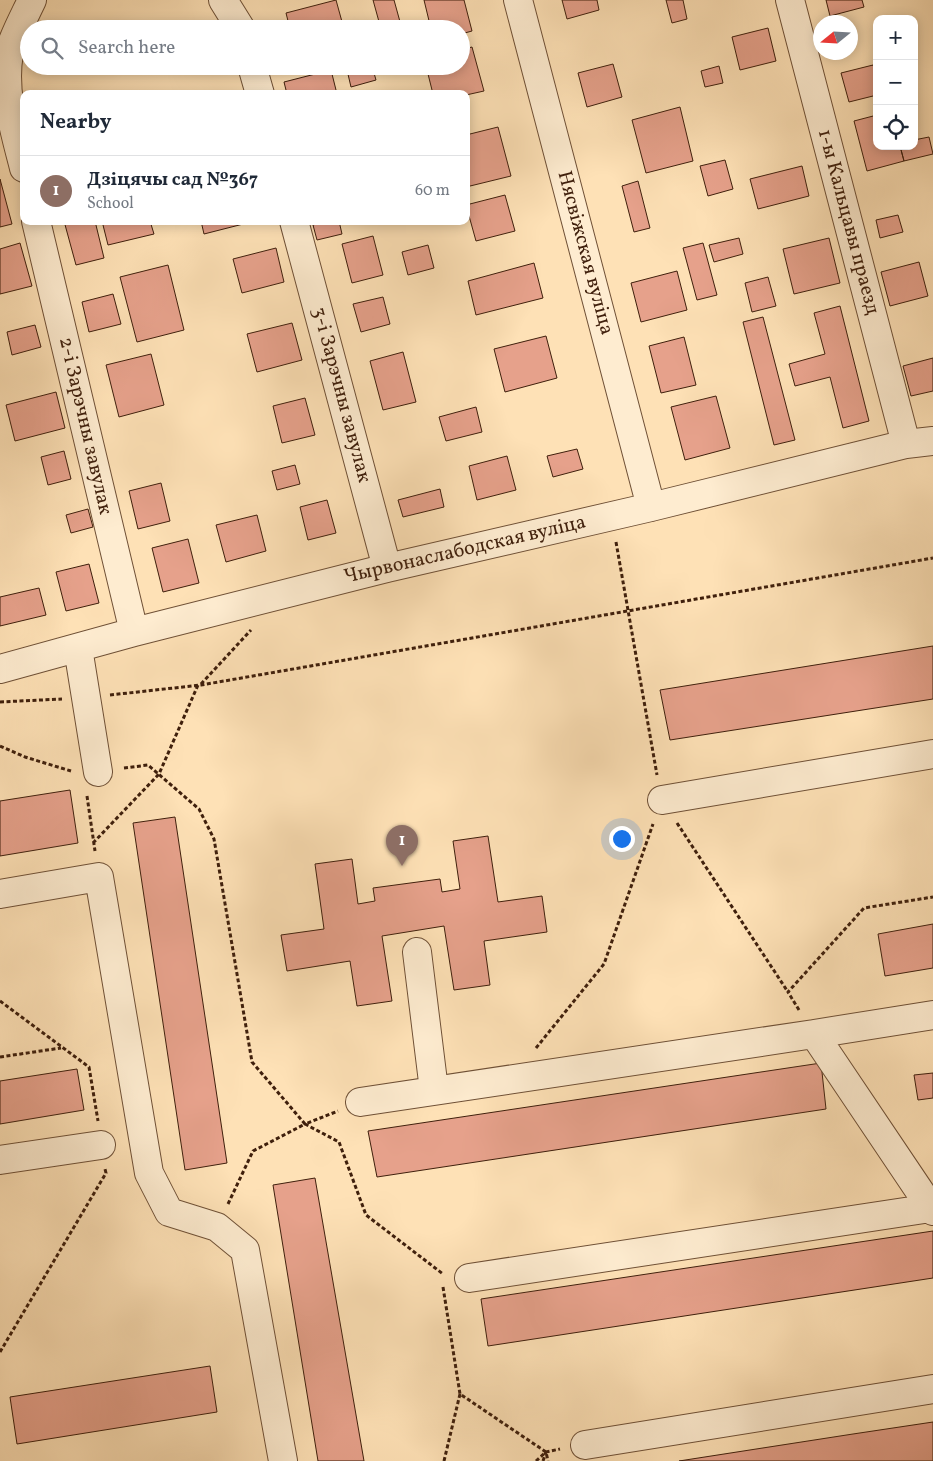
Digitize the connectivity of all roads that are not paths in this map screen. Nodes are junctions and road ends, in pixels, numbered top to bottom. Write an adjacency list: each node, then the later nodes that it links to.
1 (32, 0): 6 (street)
2 (223, 0): 7 (street)
3 (237, 0): 8 (street)
4 (518, 0): 17 (street, Нясвіжская вуліца)
5 (790, 0): 16 (street, 1-ы Кальцавы праезд)
6 (27, 20)
7 (236, 20)
8 (240, 20)
9 (19, 52): 12 (street)
10 (255, 75): 11 (street)
11 (259, 90)
12 (20, 151)
13 (37, 225): 19 (street, 2-і Зарэчны завулак)
14 (295, 225): 18 (street, 3-і Зарэчны завулак)
15 (933, 441): 16 (street, Чырвонаслабодская вуліца)
16 (906, 444): 17 (street, Чырвонаслабодская вуліца)
17 (651, 507): 18 (street, Чырвонаслабодская вуліца)
18 (387, 568): 19 (street, Чырвонаслабодская вуліца)
19 (134, 632): 20 (street, Чырвонаслабодская вуліца)
20 (78, 648): 21 (street, Чырвонаслабодская вуліца); 23 (street)
21 (0, 670)
22 (933, 754): 24 (street)
23 (91, 774)
24 (662, 800)
25 (0, 894): 37 (street)
26 (417, 952): 29 (street)
27 (933, 1014): 28 (street)
28 (814, 1034): 29 (street); 33 (street)
29 (434, 1090): 30 (street)
30 (360, 1102)
31 (101, 1145): 32 (street)
32 (0, 1160)
33 (930, 1201): 34 (street)
34 (469, 1278)
35 (933, 1389): 36 (street)
36 (585, 1444)
37 (283, 1461)

